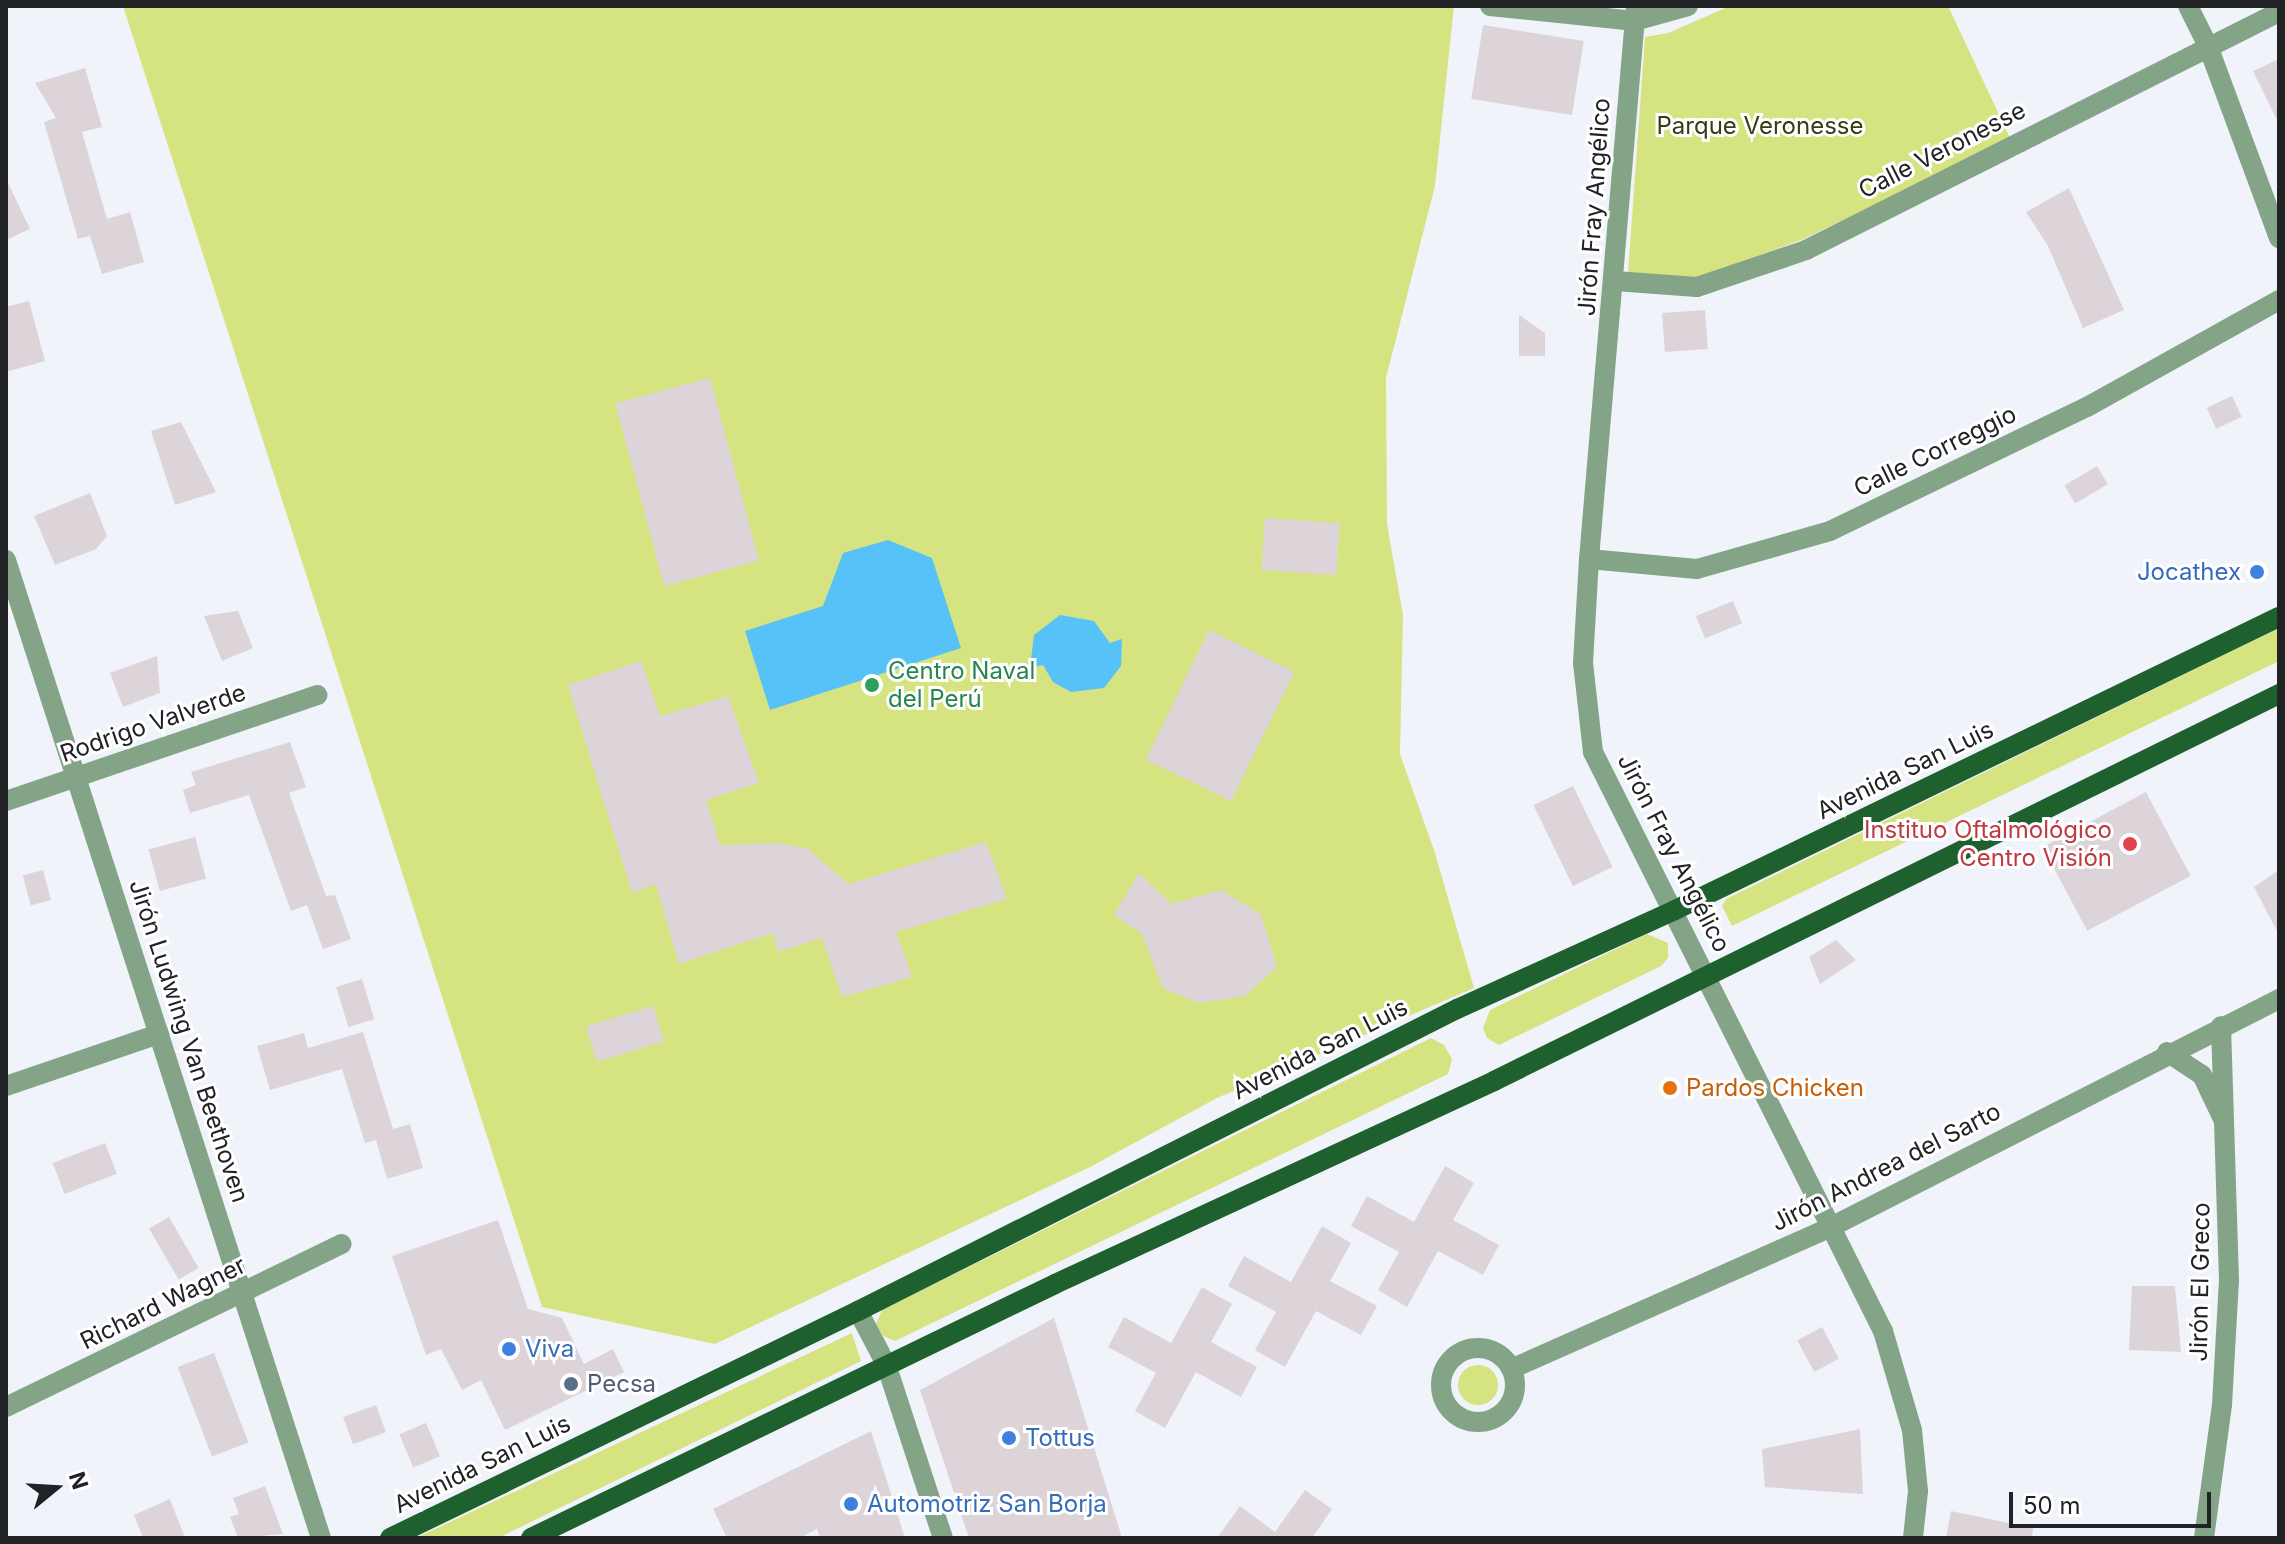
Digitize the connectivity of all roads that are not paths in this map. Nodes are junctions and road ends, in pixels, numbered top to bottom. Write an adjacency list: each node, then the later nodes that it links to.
1 (1490, 6): 5 (street)
2 (1688, 6): 5 (street)
3 (2188, 6): 6 (street)
4 (2279, 12): 6 (street, Calle Veronesse)
5 (1635, 14): 8 (street, Jirón Fray Angélico)
6 (2208, 46): 7 (street); 8 (street, Calle Veronesse)
7 (2279, 238)
8 (1615, 281): 10 (street, Jirón Fray Angélico)
9 (2279, 300): 10 (street, Calle Correggio)
10 (1589, 559): 17 (street, Jirón Fray Angélico)
11 (6, 560): 15 (street, Jirón Ludwing Van Beethoven)
12 (2279, 617): 17 (main road, Avenida San Luis)
13 (2279, 694): 18 (main road)
14 (317, 695): 15 (street, Rodrigo Valverde)
15 (78, 776): 16 (street, Rodrigo Valverde); 21 (street, Jirón Ludwing Van Beethoven)
16 (6, 801)
17 (1675, 910): 18 (street, Jirón Fray Angélico); 28 (main road, Avenida San Luis)
18 (1708, 975): 25 (street, Jirón Fray Angélico); 29 (main road)
19 (2279, 999): 20 (street, Jirón Andrea del Sarto)
20 (2221, 1026): 22 (street, Jirón Andrea del Sarto); 24 (street, Jirón El Greco)
21 (159, 1034): 23 (street); 27 (street, Jirón Ludwing Van Beethoven)
22 (2167, 1052): 24 (street); 25 (street, Jirón Andrea del Sarto)
23 (6, 1086)
24 (2227, 1126): 37 (street, Jirón El Greco)
25 (1831, 1227): 30 (street, Jirón Andrea del Sarto); 36 (street, Jirón Fray Angélico)
26 (342, 1244): 27 (street, Richard Wagner)
27 (242, 1294): 31 (street, Richard Wagner); 32 (street, Jirón Ludwing Van Beethoven)
28 (858, 1311): 29 (street); 33 (main road, Avenida San Luis)
29 (886, 1364): 34 (main road); 35 (street)
30 (1511, 1369)
31 (6, 1407)
32 (321, 1538)
33 (390, 1538)
34 (531, 1538)
35 (943, 1538)
36 (1913, 1538)
37 (2204, 1538)

